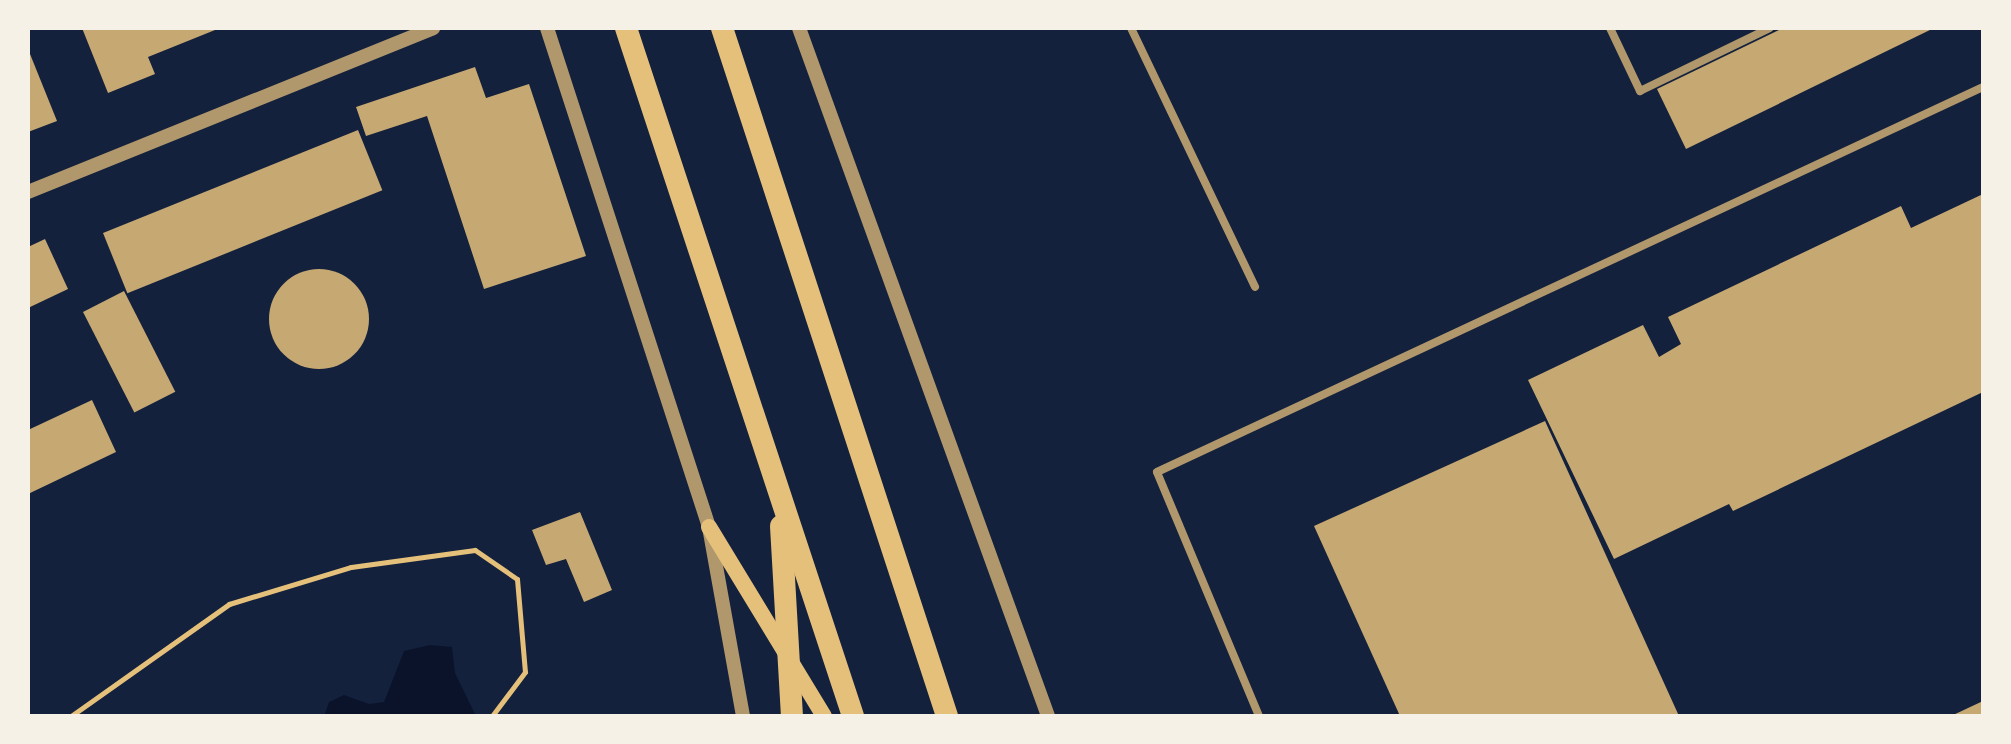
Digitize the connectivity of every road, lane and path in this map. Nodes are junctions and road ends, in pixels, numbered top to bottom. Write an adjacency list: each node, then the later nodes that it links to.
1 (433, 28): 12 (street)
2 (547, 28): 15 (street)
3 (626, 28): 9 (main road)
4 (722, 28): 23 (highway); 24 (main road)
5 (799, 28): 16 (street)
6 (1131, 28): 13 (street)
7 (1610, 28): 8 (street)
8 (1770, 28)
9 (641, 73): 11 (highway)
10 (1983, 87): 27 (street)
11 (656, 119): 14 (highway); 22 (main road)
12 (28, 192)
13 (1255, 287)
14 (779, 497): 20 (highway); 22 (highway)
15 (709, 527): 19 (street); 21 (main road)
16 (1037, 687): 25 (street); 26 (street)
17 (71, 716): 18 (path)
18 (492, 716)
19 (743, 716)
20 (792, 716)
21 (824, 716)
22 (853, 716)
23 (947, 716)
24 (954, 716)
25 (1037, 716)
26 (1048, 716)
27 (1259, 716)

